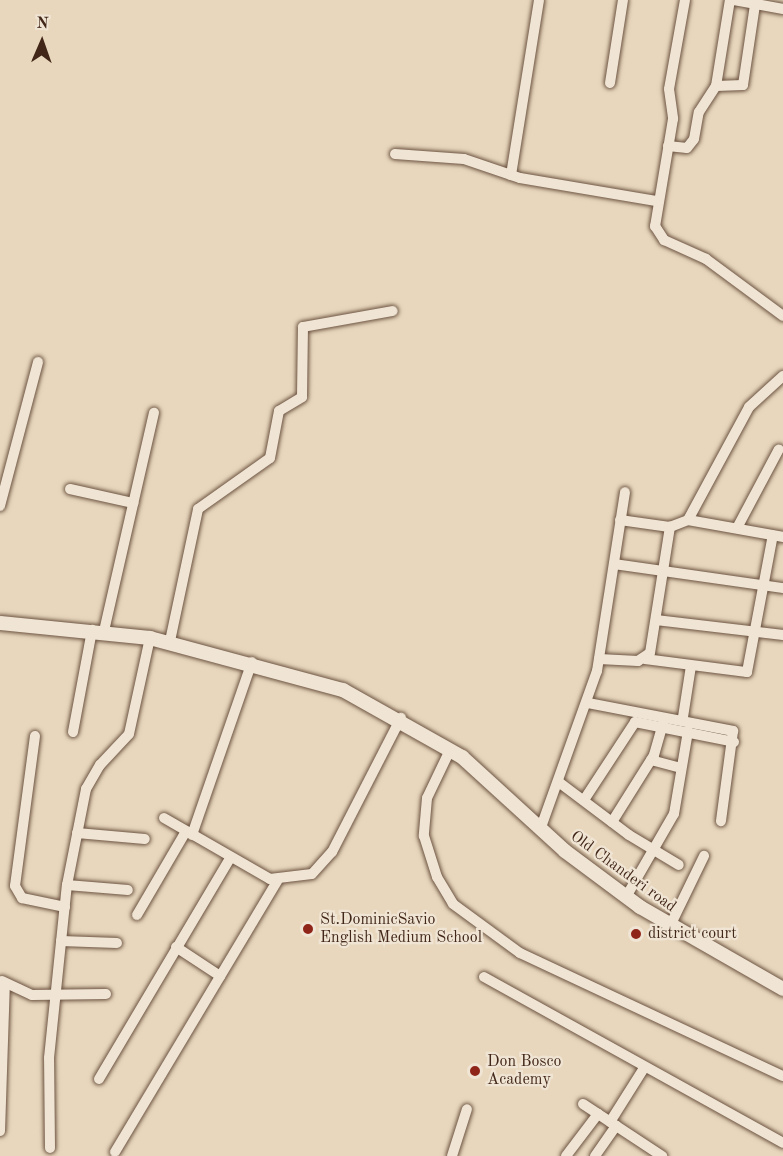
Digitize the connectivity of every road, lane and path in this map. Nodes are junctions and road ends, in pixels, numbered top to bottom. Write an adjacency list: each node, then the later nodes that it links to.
1 (539, 0): 11 (street)
2 (623, 0): 7 (street)
3 (685, 0): 9 (street)
4 (732, 0): 5 (street); 8 (street)
5 (755, 5): 6 (street); 8 (street)
6 (783, 9)
7 (610, 83)
8 (716, 86): 9 (street)
9 (668, 146): 12 (street)
10 (395, 154): 11 (street)
11 (511, 175): 12 (street)
12 (656, 201): 14 (street)
13 (393, 311): 38 (street)
14 (783, 316)
15 (38, 362): 22 (street)
16 (783, 376): 24 (street)
17 (154, 413): 21 (street)
18 (779, 449): 26 (street)
19 (70, 489): 21 (street)
20 (625, 492): 23 (street)
21 (133, 503): 34 (street)
22 (0, 506)
23 (620, 520): 25 (street); 28 (street)
24 (688, 520): 25 (street); 26 (street)
25 (670, 527): 29 (street)
26 (737, 528): 27 (street)
27 (780, 536): 30 (street)
28 (614, 564): 29 (street); 40 (street)
29 (663, 572): 30 (street); 32 (street)
30 (766, 586): 31 (street); 35 (street)
31 (783, 588)
32 (656, 620): 35 (street); 39 (street)
33 (0, 623): 34 (street, Old Chanderi road)
34 (98, 631): 37 (street, Old Chanderi road); 48 (street)
35 (758, 632): 36 (street); 42 (street)
36 (783, 635)
37 (150, 638): 38 (street, Old Chanderi road); 60 (street)
38 (170, 641): 41 (street, Old Chanderi road)
39 (645, 659): 40 (street); 42 (street)
40 (599, 660): 43 (street)
41 (252, 662): 45 (street, Old Chanderi road); 61 (street)
42 (691, 666): 44 (street)
43 (588, 703): 46 (street); 54 (street)
44 (683, 717): 46 (street); 50 (street)
45 (401, 718): 51 (street, Old Chanderi road); 67 (street)
46 (664, 720): 47 (street); 52 (street); 55 (street)
47 (688, 731): 50 (street); 53 (street)
48 (73, 732)
49 (34, 736): 71 (street)
50 (734, 742): 57 (street)
51 (457, 754): 59 (street, Old Chanderi road); 84 (street)
52 (651, 760): 53 (street); 58 (street)
53 (681, 768): 63 (street)
54 (560, 783): 55 (street); 59 (street)
55 (584, 800): 58 (street)
56 (164, 818): 61 (street)
57 (721, 821)
58 (612, 822): 63 (street)
59 (540, 830): 70 (street, Old Chanderi road)
60 (77, 833): 62 (street); 68 (street)
61 (189, 833): 65 (street); 72 (street)
62 (145, 839)
63 (655, 851): 66 (street); 70 (street)
64 (704, 856): 73 (street)
65 (230, 858): 67 (street); 76 (street)
66 (679, 865)
67 (278, 880): 77 (street)
68 (67, 885): 69 (street); 71 (street)
69 (128, 890)
70 (626, 897): 73 (street, Old Chanderi road)
71 (65, 907): 74 (street)
72 (137, 915)
73 (670, 926): 80 (street, Old Chanderi road)
74 (61, 940): 75 (street); 82 (street)
75 (117, 943)
76 (176, 947): 77 (street); 85 (street)
77 (220, 976): 93 (street)
78 (484, 978): 83 (street)
79 (2, 981): 82 (street); 90 (street)
80 (783, 988)
81 (106, 994): 82 (street)
82 (55, 995): 92 (street)
83 (644, 1068): 89 (street); 91 (street)
84 (783, 1076)
85 (99, 1079)
86 (583, 1104): 88 (street)
87 (467, 1108): 95 (street)
88 (598, 1114): 89 (street); 96 (street)
89 (613, 1124): 94 (street); 97 (street)
90 (0, 1131)
91 (783, 1143)
92 (50, 1148)
93 (115, 1152)
94 (646, 1152): 98 (street)
95 (452, 1156)
96 (566, 1156)
97 (595, 1156)
98 (662, 1156)

